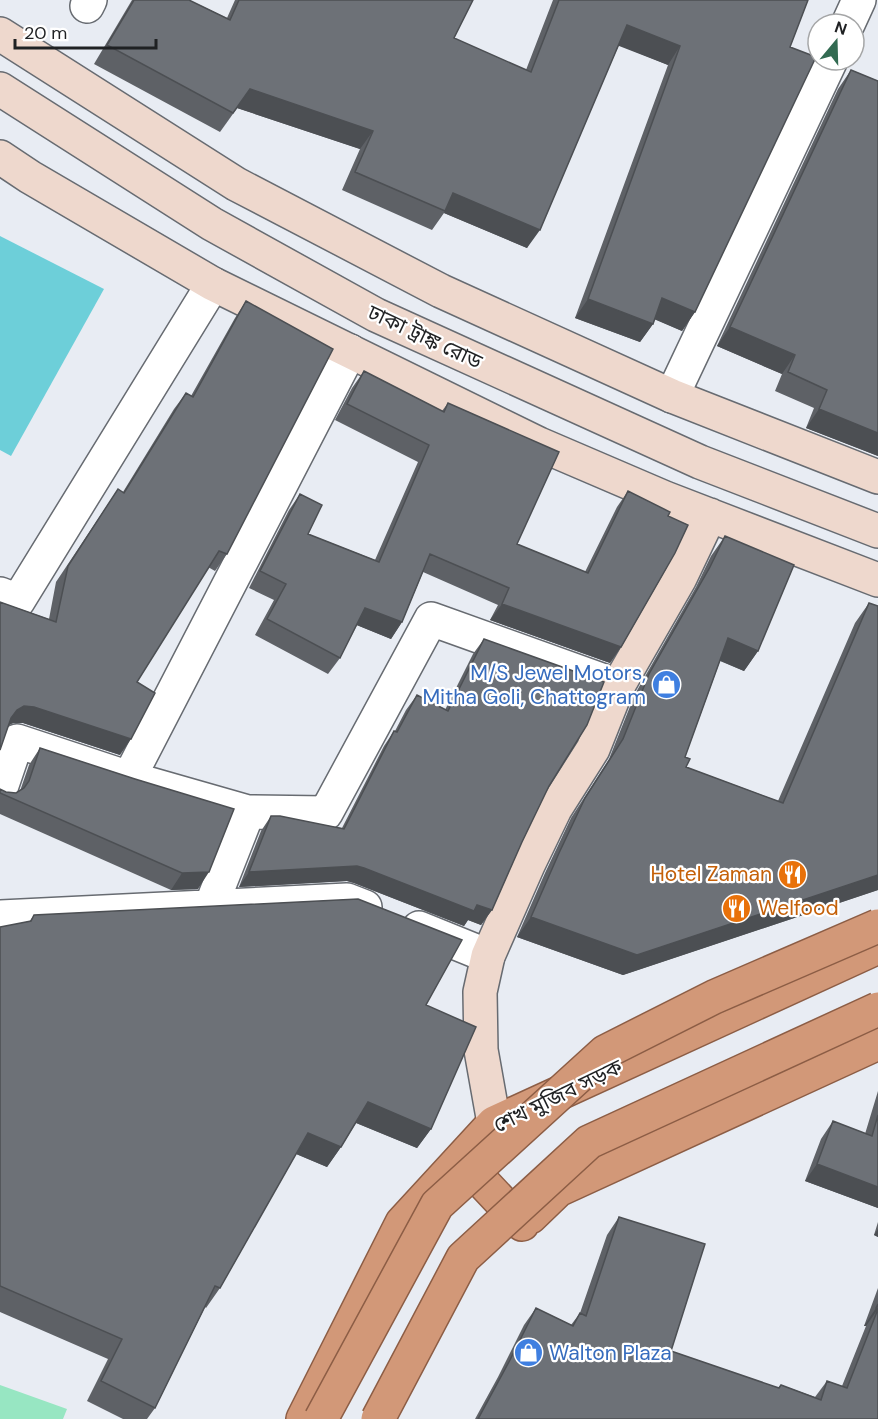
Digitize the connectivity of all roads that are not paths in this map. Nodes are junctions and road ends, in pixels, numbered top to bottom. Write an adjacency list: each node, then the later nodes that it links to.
1 (0, 34): 7 (main road)
2 (825, 72): 7 (street)
3 (0, 89): 10 (main road, ঢাকা ট্রাঙ্ক রোড)
4 (0, 157): 5 (main road)
5 (213, 284): 6 (main road); 12 (street)
6 (350, 351): 9 (main road); 15 (street)
7 (672, 396): 8 (main road)
8 (878, 477)
9 (710, 515): 11 (main road); 13 (main road)
10 (878, 531)
11 (878, 580)
12 (0, 594)
13 (618, 686): 17 (street); 22 (main road)
14 (9, 738): 15 (street); 16 (street)
15 (129, 778): 17 (street)
16 (0, 791)
17 (248, 812): 18 (street)
18 (210, 906): 19 (street); 22 (street)
19 (0, 917)
20 (878, 926): 29 (highway, bridge)
21 (878, 947): 25 (highway, শেখ মুজিব সড়ক)
22 (488, 956): 25 (main road)
23 (878, 1009): 30 (highway, bridge)
24 (878, 1043): 27 (highway)
25 (494, 1123): 26 (highway, শেখ মুজিব সড়ক)
26 (461, 1159): 27 (highway); 28 (highway, শেখ মুজিব সড়ক)
27 (522, 1224): 31 (highway)
28 (303, 1419)
29 (321, 1419)
30 (378, 1419)
31 (392, 1419)

